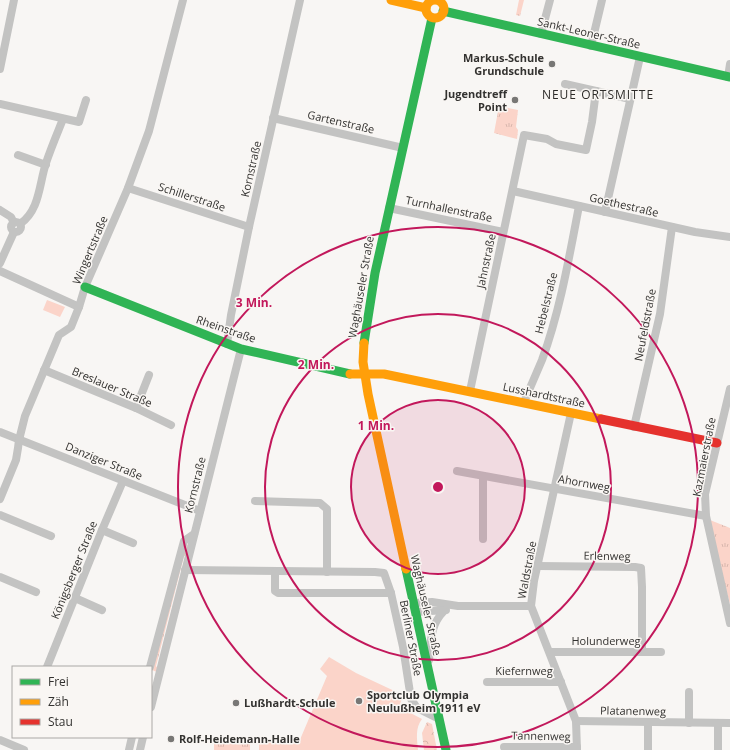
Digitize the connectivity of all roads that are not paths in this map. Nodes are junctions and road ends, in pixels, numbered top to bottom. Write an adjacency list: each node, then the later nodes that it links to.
1 (14, 0): 15 (street)
2 (183, 0): 27 (street, Wingertstraße)
3 (300, 0): 22 (street, Kornstraße)
4 (391, 0): 8 (street)
5 (437, 0): 8 (street); 9 (street)
6 (550, 0): 11 (street)
7 (602, 0): 12 (street)
8 (426, 8): 10 (street)
9 (443, 11): 10 (street); 11 (street, Sankt-Leoner-Straße)
10 (432, 18): 24 (street, Waghäuseler Straße)
11 (541, 34): 12 (street, Sankt-Leoner-Straße)
12 (591, 46): 13 (street, Sankt-Leoner-Straße)
13 (640, 57): 16 (street, Sankt-Leoner-Straße); 19 (street)
14 (730, 64): 16 (street)
15 (0, 69)
16 (729, 77)
17 (565, 84): 18 (street)
18 (596, 91): 19 (street); 28 (street, Jahnstraße)
19 (630, 99): 32 (street)
20 (86, 100): 23 (street)
21 (0, 104): 23 (street)
22 (273, 118): 24 (street, Gartenstraße); 34 (street, Kornstraße)
23 (63, 119): 26 (street)
24 (403, 148): 30 (street, Waghäuseler Straße)
25 (18, 155): 26 (street)
26 (46, 165): 33 (street)
27 (128, 188): 34 (street, Schillerstraße); 40 (street, Wingertstraße)
28 (513, 191): 29 (street, Goethestraße); 36 (street, Jahnstraße)
29 (579, 206): 32 (street, Goethestraße); 49 (street, Hebelstraße)
30 (389, 208): 36 (street, Turnhallenstraße); 45 (street, Waghäuseler Straße)
31 (0, 210): 33 (street)
32 (605, 212): 35 (street, Goethestraße)
33 (17, 223): 38 (street)
34 (249, 226): 42 (street, Kornstraße)
35 (672, 227): 37 (street, Goethestraße); 53 (street, Neufeldstraße)
36 (503, 232): 48 (street, Jahnstraße)
37 (730, 237)
38 (0, 263)
39 (0, 271): 41 (street)
40 (85, 287): 41 (street, Wingertstraße); 42 (street, Rheinstraße)
41 (79, 307): 44 (street, Wingertstraße)
42 (227, 344): 43 (street, Rheinstraße)
43 (242, 349): 45 (street, Rheinstraße); 63 (street, Kornstraße)
44 (44, 370): 50 (street, Breslauer Straße); 55 (street, Wingertstraße)
45 (365, 374): 48 (street, Lusshardtstraße); 81 (street, Waghäuseler Straße)
46 (149, 375): 50 (street)
47 (730, 389): 56 (street, Kazmaierstraße)
48 (470, 391): 49 (street, Lusshardtstraße)
49 (524, 402): 51 (street, Lusshardtstraße)
50 (136, 408): 52 (street, Breslauer Straße)
51 (571, 413): 53 (street, Lusshardtstraße); 60 (street, Waldstraße)
52 (171, 425)
53 (634, 426): 56 (street, Lusshardtstraße)
54 (0, 432): 55 (street, Danziger Straße)
55 (19, 440): 59 (street, Danziger Straße); 61 (street, Wingertstraße)
56 (717, 443): 65 (street, Kazmaierstraße)
57 (457, 472): 58 (street, Ahornweg)
58 (483, 476): 60 (street, Ahornweg); 69 (street)
59 (124, 481): 63 (street, Danziger Straße); 66 (street, Königsberger Straße)
60 (555, 490): 65 (street, Ahornweg); 71 (street, Waldstraße)
61 (0, 499)
62 (255, 501): 74 (street)
63 (200, 511): 67 (street, Kornstraße)
64 (0, 515): 68 (street)
65 (706, 516): 84 (street, Kazmaierstraße)
66 (102, 530): 70 (street); 78 (street, Königsberger Straße)
67 (194, 534): 72 (street, Kornstraße); 89 (street, Kornstraße)
68 (52, 536)
69 (483, 539)
70 (133, 543)
71 (538, 566): 80 (street, Waldstraße); 86 (street, Erlenweg)
72 (185, 570): 73 (street, Berliner Straße); 94 (street, Kornstraße)
73 (275, 572): 74 (street, Berliner Straße); 77 (street, Berliner Straße)
74 (326, 572): 77 (street, Berliner Straße)
75 (0, 577): 76 (street)
76 (36, 592)
77 (391, 593): 95 (street, Berliner Straße)
78 (75, 598): 82 (street); 88 (street, Königsberger Straße)
79 (458, 606): 80 (street); 81 (street); 83 (street)
80 (531, 606): 85 (street, Waldstraße)
81 (415, 608): 83 (street); 90 (street, Waghäuseler Straße)
82 (102, 610)
83 (444, 611): 90 (street)
84 (730, 624)
85 (550, 652): 86 (street, Holunderweg); 92 (street, Waldstraße)
86 (642, 652): 87 (street, Holunderweg)
87 (661, 652)
88 (47, 666)
89 (150, 666)
90 (428, 666): 95 (street, Waghäuseler Straße)
91 (487, 682): 92 (street, Kiefernweg)
92 (561, 682): 96 (street, Waldstraße)
93 (689, 692): 98 (street)
94 (152, 703)
95 (439, 719): 111 (street, Waghäuseler Straße)
96 (576, 721): 97 (street, Platanenweg); 107 (street, Waldstraße)
97 (648, 723): 98 (street, Platanenweg); 112 (street)
98 (689, 723): 99 (street, Platanenweg)
99 (718, 723): 100 (street, Platanenweg); 113 (street)
100 (730, 723)
101 (18, 738): 105 (street)
102 (132, 738): 109 (street)
103 (144, 738): 110 (street)
104 (0, 740): 105 (street)
105 (14, 746): 108 (street)
106 (504, 747): 107 (street, Tannenweg)
107 (577, 749)
108 (24, 750)
109 (129, 750)
110 (140, 750)
111 (446, 750)
112 (648, 750)
113 (718, 750)

